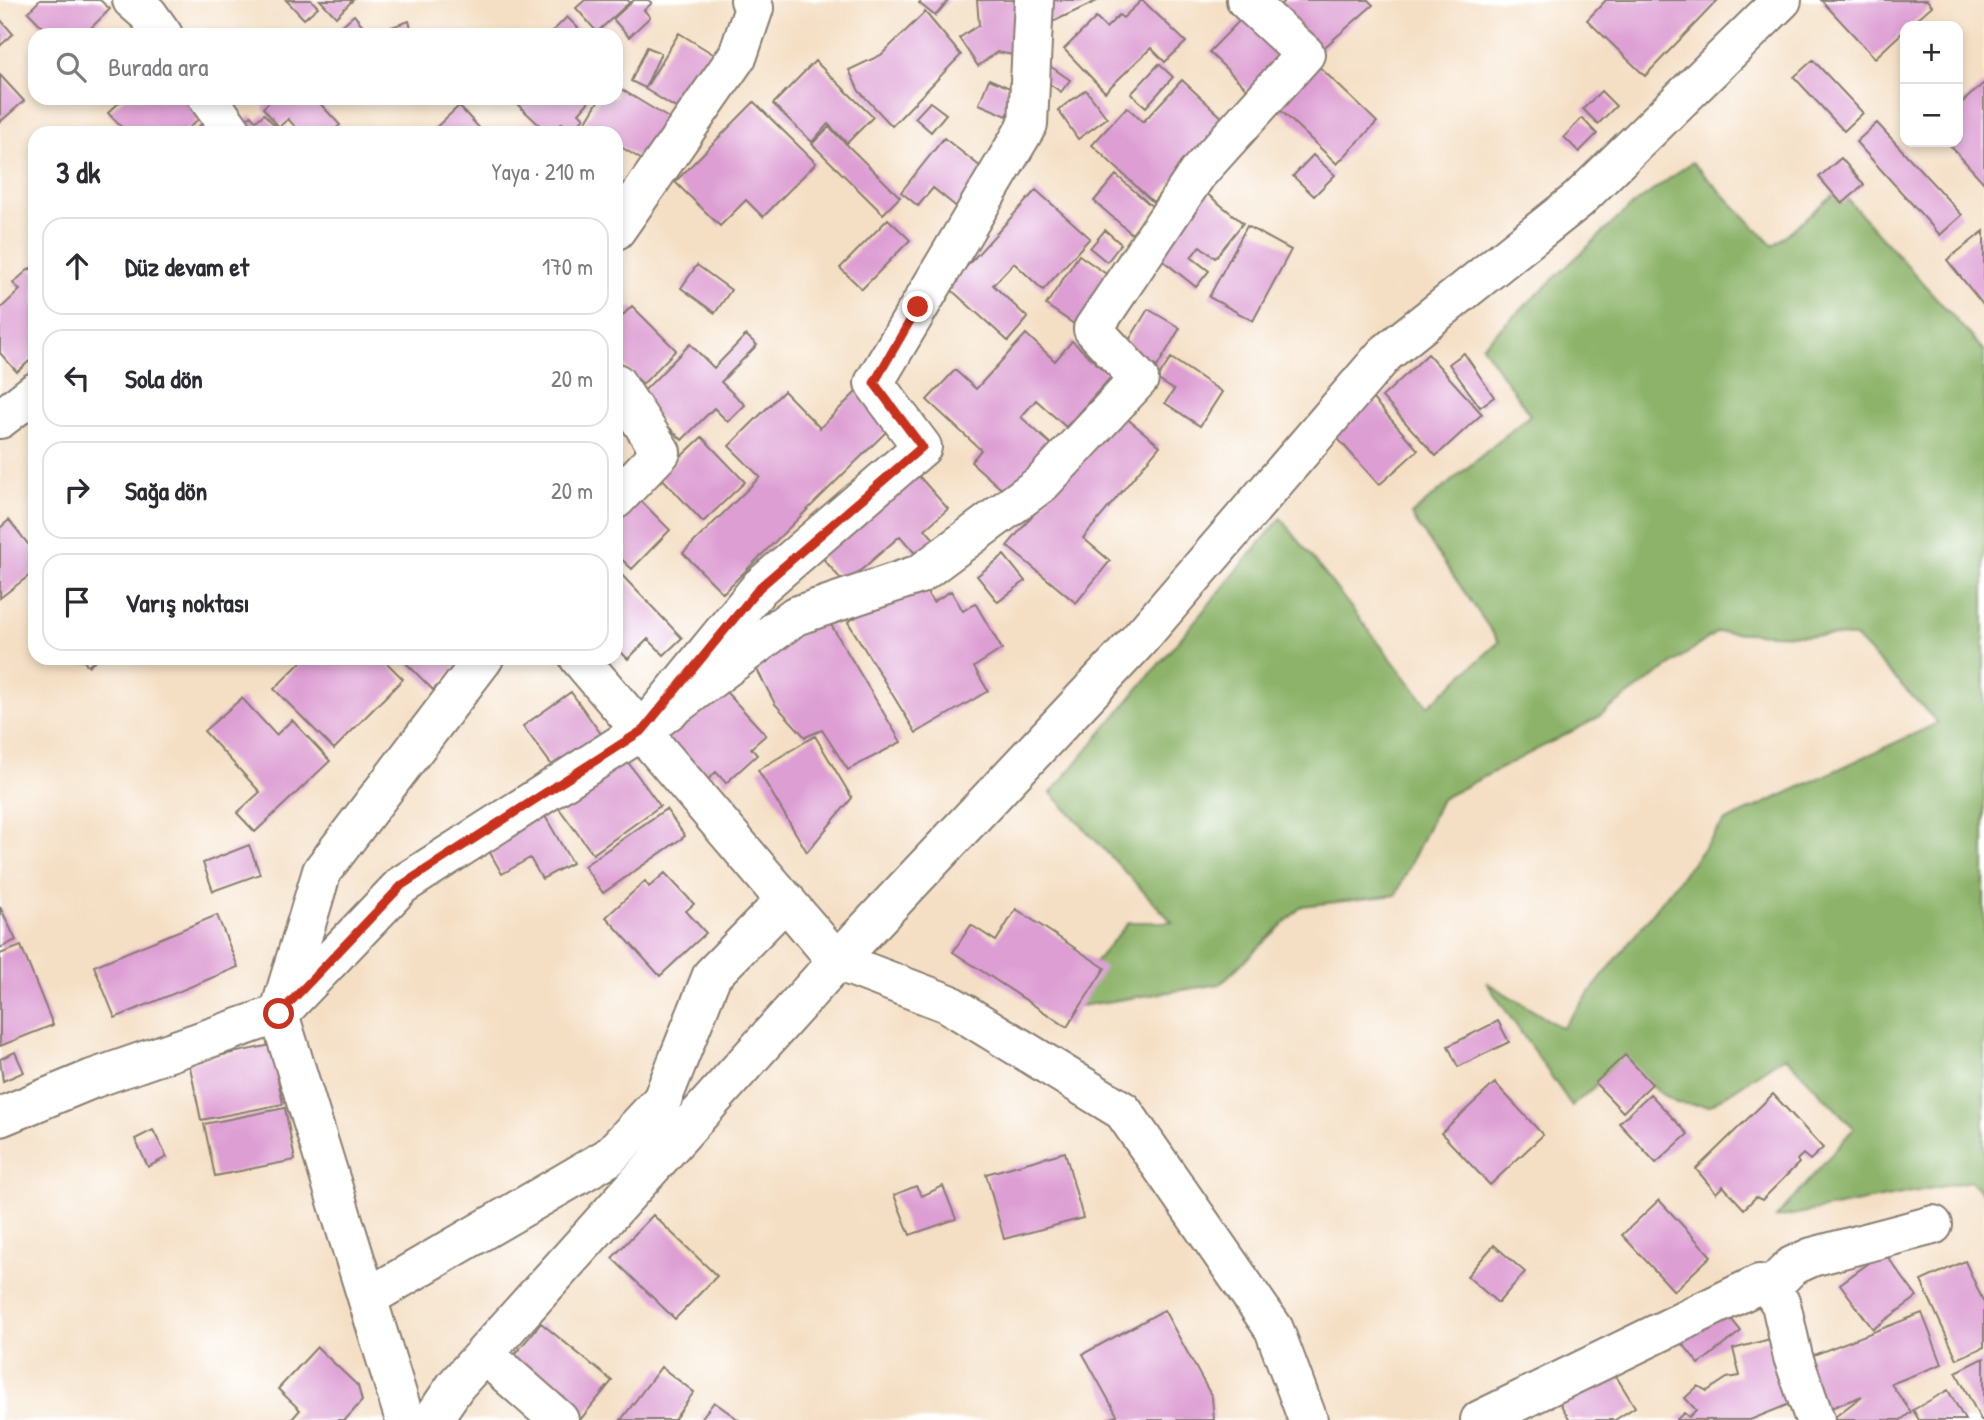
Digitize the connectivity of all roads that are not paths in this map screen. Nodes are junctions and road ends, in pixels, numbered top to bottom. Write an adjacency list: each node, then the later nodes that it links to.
1 (132, 0): 6 (street)
2 (750, 0): 9 (street)
3 (1034, 0): 16 (street)
4 (1782, 0): 18 (street)
5 (1265, 6): 16 (street)
6 (157, 28)
7 (213, 105): 8 (street)
8 (228, 126)
9 (623, 220)
10 (623, 394): 13 (street)
11 (28, 397): 12 (street)
12 (0, 419)
13 (623, 492)
14 (479, 665): 19 (street)
15 (585, 665): 16 (street)
16 (643, 730): 17 (street); 19 (street)
17 (786, 900): 18 (street); 23 (street)
18 (836, 961): 24 (street); 28 (street)
19 (279, 1014): 20 (street); 23 (street)
20 (0, 1117)
21 (1933, 1225): 22 (street)
22 (1770, 1288): 29 (street); 30 (street)
23 (367, 1298): 25 (street)
24 (484, 1354): 26 (street); 27 (street)
25 (405, 1420)
26 (432, 1420)
27 (559, 1420)
28 (1308, 1420)
29 (1480, 1420)
30 (1815, 1420)

